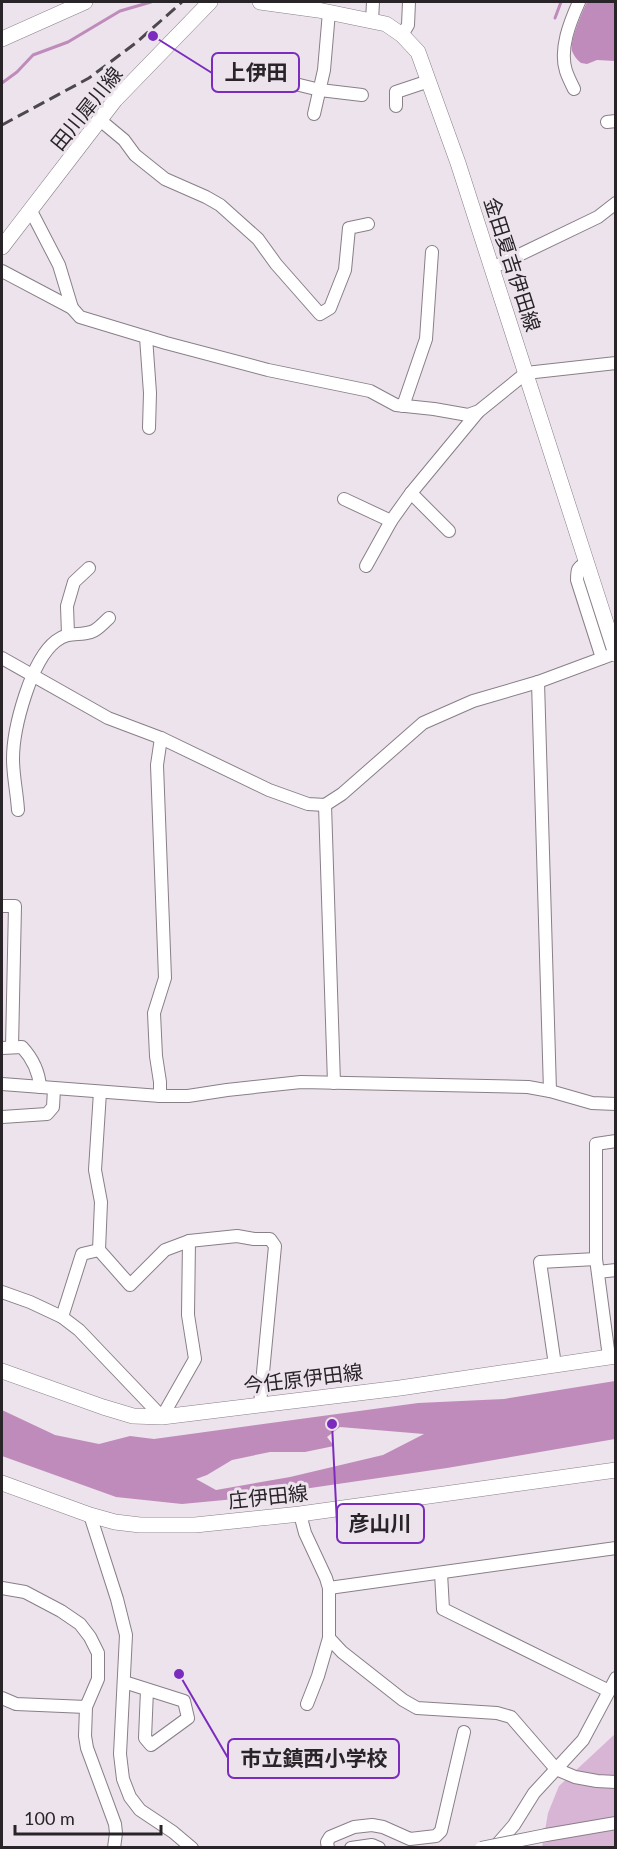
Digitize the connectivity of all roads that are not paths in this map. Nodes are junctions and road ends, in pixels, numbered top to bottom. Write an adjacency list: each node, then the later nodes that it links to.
1 (84, 2): 10 (main road)
2 (210, 2): 18 (main road, 田川犀川線)
3 (260, 2): 7 (main road, 金田夏吉伊田線)
4 (373, 2): 8 (street)
5 (409, 2): 9 (street)
6 (579, 2): 13 (street)
7 (329, 12): 8 (main road, 金田夏吉伊田線); 14 (street)
8 (372, 21): 9 (main road, 金田夏吉伊田線)
9 (402, 35): 11 (main road, 金田夏吉伊田線)
10 (2, 39)
11 (429, 81): 16 (street); 24 (main road, 金田夏吉伊田線)
12 (287, 82): 14 (street)
13 (574, 89)
14 (320, 90): 15 (street); 17 (street)
15 (362, 95)
16 (396, 106)
17 (314, 114)
18 (100, 120): 20 (main road, 田川犀川線); 21 (street)
19 (615, 204): 24 (street)
20 (31, 211): 22 (main road, 田川犀川線); 26 (street)
21 (368, 224)
22 (2, 247)
23 (432, 252): 30 (street)
24 (492, 268): 29 (main road, 金田夏吉伊田線)
25 (2, 271): 26 (street)
26 (72, 308): 27 (street)
27 (146, 337): 30 (street); 32 (street)
28 (615, 363): 29 (street)
29 (526, 373): 31 (street); 41 (main road, 金田夏吉伊田線)
30 (403, 406): 31 (street)
31 (479, 411): 33 (street)
32 (149, 428)
33 (411, 493): 35 (street); 36 (street)
34 (344, 499): 35 (street)
35 (391, 521): 37 (street)
36 (449, 531)
37 (366, 566)
38 (89, 568): 40 (street)
39 (109, 618): 40 (street)
40 (68, 634): 43 (street)
41 (611, 655): 44 (street)
42 (2, 658): 43 (street)
43 (33, 675): 45 (street); 47 (street)
44 (538, 682): 46 (street); 54 (street)
45 (161, 738): 46 (street); 56 (street)
46 (325, 805): 50 (street)
47 (18, 810)
48 (2, 906): 49 (street)
49 (7, 1047): 52 (street)
50 (334, 1083): 54 (street); 56 (street)
51 (2, 1084): 52 (street)
52 (40, 1087): 53 (street)
53 (54, 1089): 55 (street); 58 (street)
54 (550, 1091): 57 (street)
55 (100, 1092): 56 (street); 61 (street)
56 (160, 1096)
57 (615, 1104)
58 (2, 1117)
59 (615, 1141): 62 (street)
60 (189, 1241): 61 (street); 70 (street); 71 (street)
61 (99, 1250): 66 (street)
62 (596, 1259): 64 (street); 68 (street)
63 (615, 1270): 64 (street)
64 (598, 1272): 67 (street)
65 (2, 1292): 66 (street)
66 (62, 1317): 71 (street)
67 (612, 1357): 68 (main road, 今任原伊田線)
68 (555, 1365): 70 (main road, 今任原伊田線)
69 (2, 1371): 71 (main road, 今任原伊田線)
70 (260, 1404): 71 (main road, 今任原伊田線)
71 (162, 1417)
72 (615, 1470): 75 (main road, 庄伊田線)
73 (2, 1483): 74 (main road, 庄伊田線)
74 (90, 1515): 75 (main road, 庄伊田線); 82 (street)
75 (300, 1515): 79 (street)
76 (615, 1548): 77 (street)
77 (441, 1573): 79 (street); 84 (street)
78 (2, 1588): 87 (street)
79 (329, 1588): 80 (street)
80 (328, 1638): 86 (street); 89 (street)
81 (615, 1678): 84 (street)
82 (123, 1682): 83 (street); 93 (street)
83 (147, 1690): 83 (street)
84 (609, 1691): 89 (street)
85 (2, 1698): 87 (street)
86 (307, 1704)
87 (86, 1707): 92 (street)
88 (464, 1732): 94 (street)
89 (556, 1769): 90 (street); 98 (street)
90 (615, 1782)
91 (615, 1823): 97 (street, bridge)
92 (114, 1848)
93 (192, 1848)
94 (328, 1848)
95 (351, 1848): 96 (street)
96 (379, 1848)
97 (481, 1848)
98 (494, 1848)

